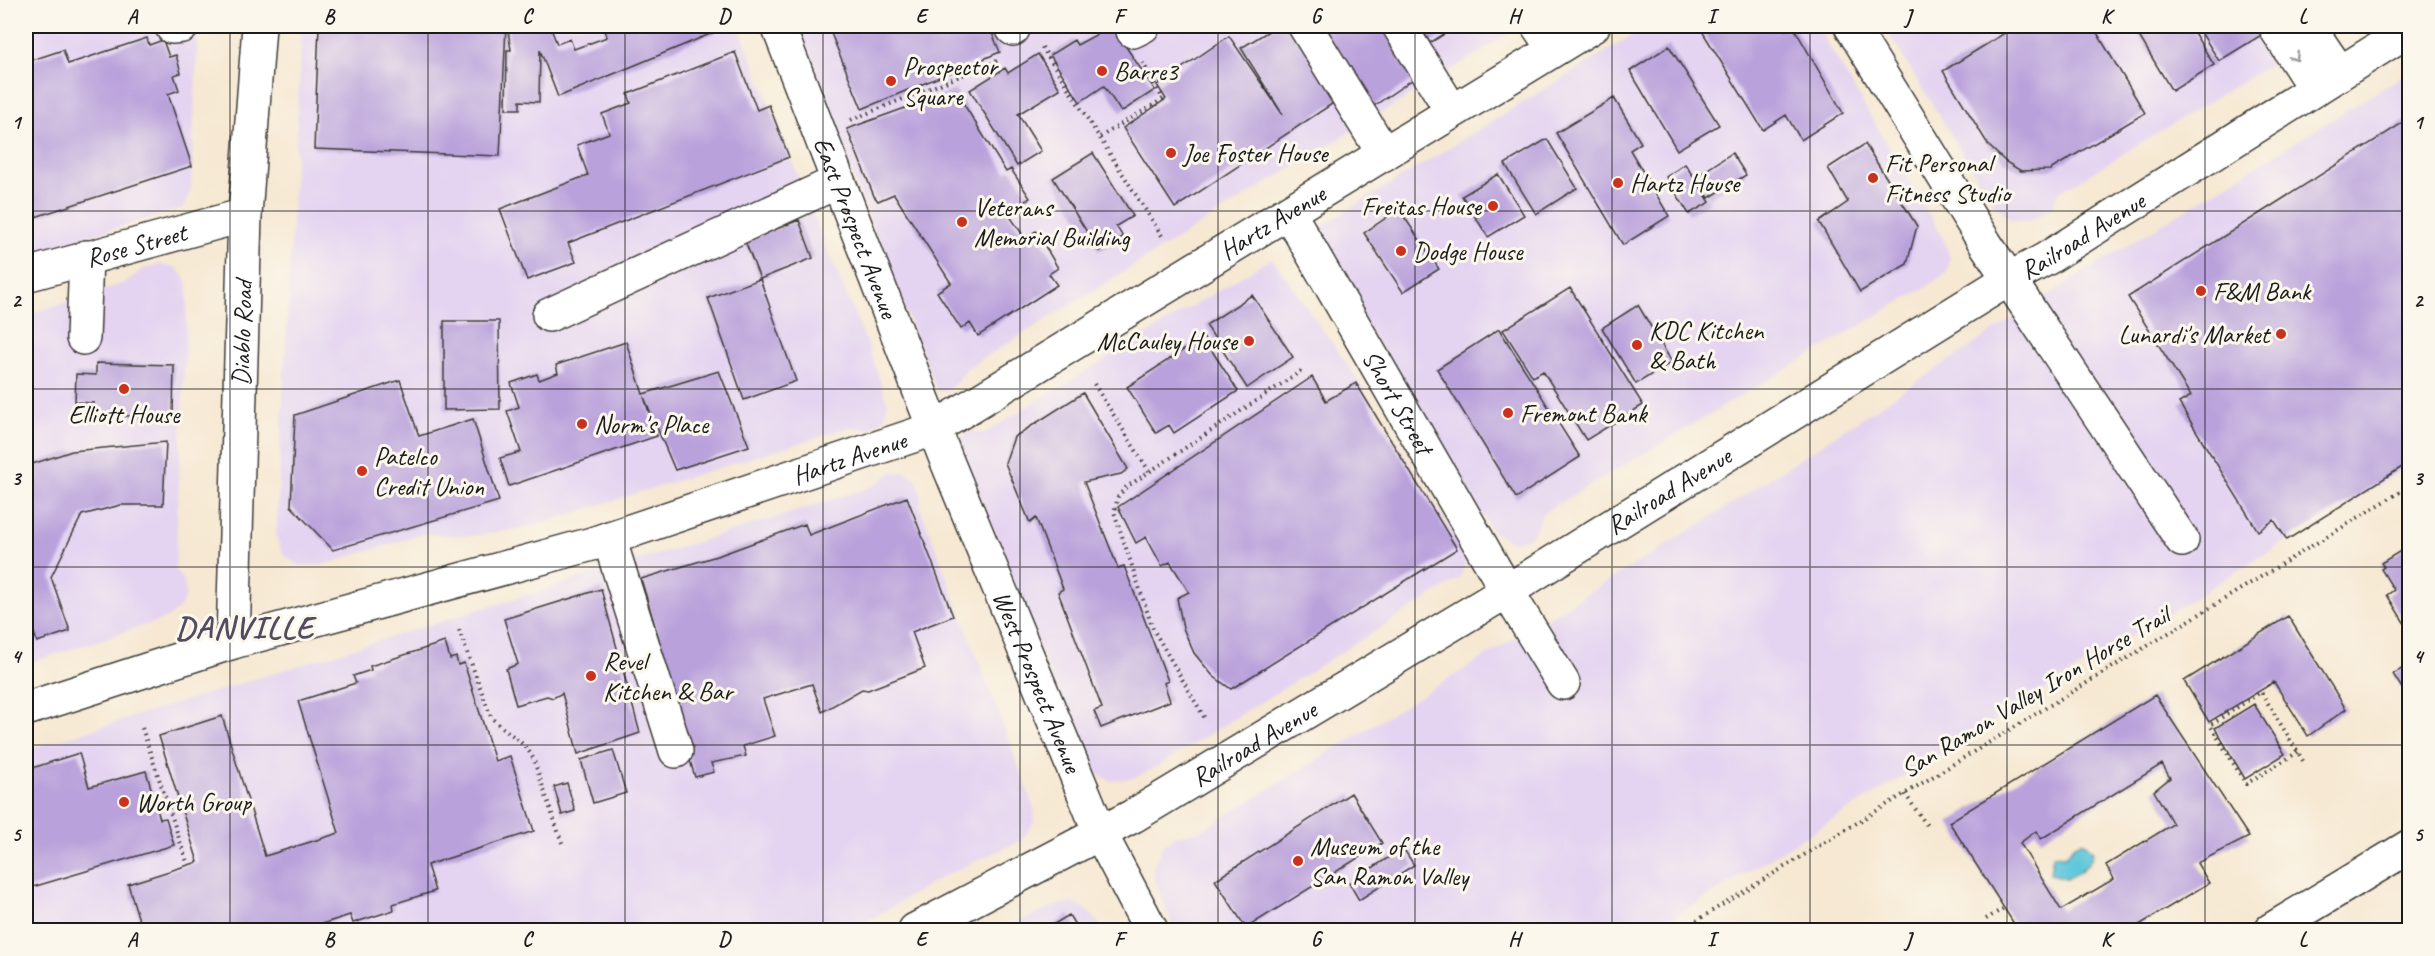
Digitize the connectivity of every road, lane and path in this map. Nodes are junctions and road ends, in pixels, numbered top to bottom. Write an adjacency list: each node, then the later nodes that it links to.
1 (260, 26): 20 (street, Diablo Road)
2 (777, 26): 15 (street, East Prospect Avenue)
3 (1305, 26): 17 (street)
4 (1399, 26): 14 (street)
5 (1593, 26): 12 (street, Hartz Avenue)
6 (1851, 26): 24 (street)
7 (2277, 26): 13 (street, one-way to 13)
8 (2308, 26): 13 (street)
9 (1138, 28): 16 (path)
10 (2409, 29): 13 (street, Railroad Avenue)
11 (1021, 31): 15 (path); 16 (path)
12 (1546, 37): 14 (street, Hartz Avenue)
13 (2328, 81): 24 (street, Railroad Avenue)
14 (1452, 111): 17 (street, Hartz Avenue)
15 (818, 132): 18 (street, East Prospect Avenue)
16 (1100, 137): 21 (path)
17 (1384, 154): 19 (street, Hartz Avenue)
18 (837, 182): 25 (street); 29 (street, East Prospect Avenue)
19 (1289, 213): 29 (street, Hartz Avenue); 34 (street, Short Street)
20 (245, 215): 22 (street, Rose Street); 36 (street, Diablo Road)
21 (1164, 239)
22 (86, 257): 23 (street, Rose Street); 26 (street)
23 (26, 275)
24 (2009, 279): 33 (street); 34 (street, Railroad Avenue)
25 (549, 315)
26 (83, 338)
27 (1304, 369): 30 (path)
28 (1094, 384): 30 (path)
29 (933, 429): 32 (street, Hartz Avenue); 46 (street, West Prospect Avenue)
30 (1149, 471): 39 (path)
31 (2409, 486): 44 (path, San Ramon Valley Iron Horse Trail)
32 (609, 538): 36 (street, Hartz Avenue); 41 (street)
33 (2182, 540)
34 (1507, 591): 37 (street, Short Street); 46 (street, Railroad Avenue)
35 (459, 630): 47 (path)
36 (233, 642): 38 (street, Hartz Avenue)
37 (1563, 683)
38 (26, 708)
39 (1204, 717)
40 (142, 728): 49 (path)
41 (676, 751)
42 (2298, 752): 42 (path); 43 (path)
43 (2305, 764)
44 (1905, 794): 45 (path); 54 (path, San Ramon Valley Iron Horse Trail)
45 (1928, 827)
46 (1101, 835): 52 (street, Railroad Avenue); 53 (street, West Prospect Avenue)
47 (562, 843)
48 (2409, 846): 55 (street)
49 (188, 865)
50 (2004, 908): 51 (path)
51 (1986, 919)
52 (915, 930)
53 (1151, 930)
54 (1681, 930)
55 (2271, 930)

